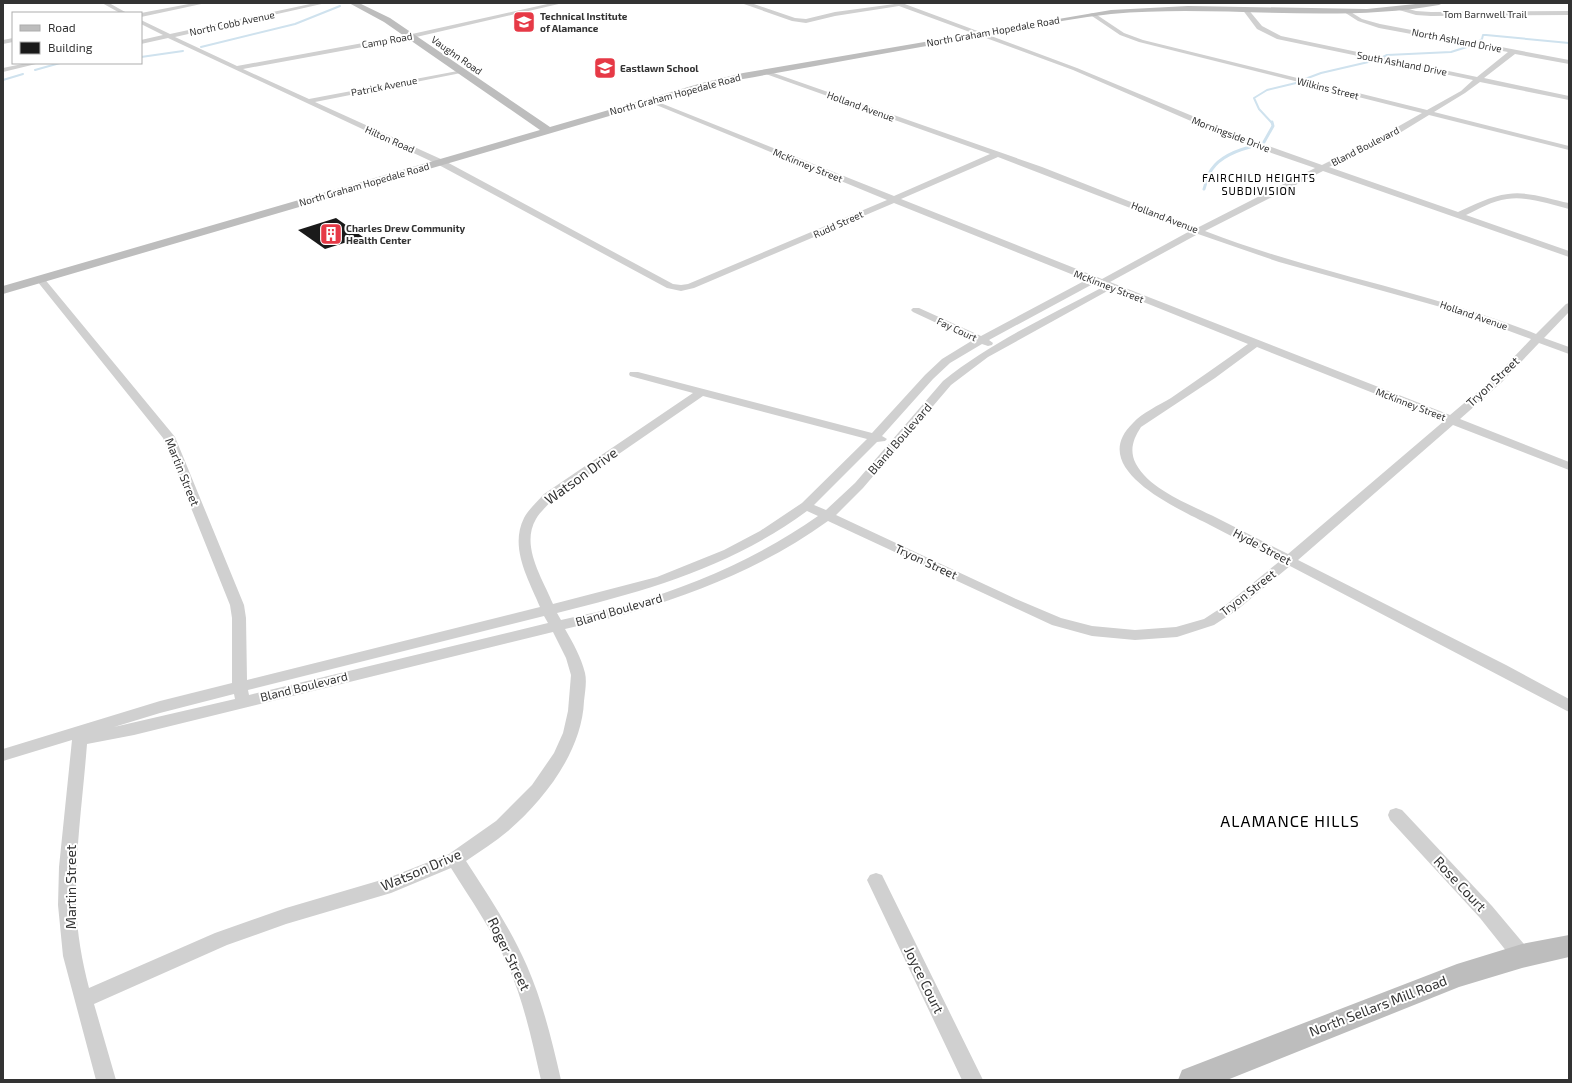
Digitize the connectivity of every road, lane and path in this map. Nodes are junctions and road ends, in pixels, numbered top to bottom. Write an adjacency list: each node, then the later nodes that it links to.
1 (105, 3): 13 (street)
2 (178, 3): 10 (street)
3 (203, 3): 10 (street)
4 (323, 3): 20 (street, North Cobb Avenue)
5 (353, 3): 21 (street, Vaughn Road)
6 (560, 3): 21 (street, Camp Road)
7 (744, 3): 8 (street)
8 (898, 3): 19 (street, Morningside Drive)
9 (1439, 3): 12 (street, North Graham Hopedale Road)
10 (185, 6): 17 (street)
11 (1245, 9): 14 (street, North Graham Hopedale Road); 15 (street, North Graham Hopedale Road); 30 (street, South Ashland Drive)
12 (1401, 9): 14 (street, North Graham Hopedale Road); 16 (street, Tom Barnwell Trail)
13 (122, 12)
14 (1347, 12): 23 (street, North Ashland Drive)
15 (1092, 14): 19 (street, North Graham Hopedale Road); 34 (street, Wilkins Street)
16 (1569, 14)
17 (142, 16)
18 (142, 23): 20 (street, Hilton Road)
19 (980, 33): 29 (street, North Graham Hopedale Road); 39 (street, Morningside Drive)
20 (168, 36): 22 (street, North Cobb Avenue); 26 (street, Hilton Road)
21 (412, 36): 26 (street, Camp Road); 28 (street, Vaughn Road)
22 (142, 42)
23 (1514, 51): 24 (street, North Ashland Drive); 30 (street, Bland Boulevard)
24 (1569, 62)
25 (32, 64): 27 (street)
26 (236, 68): 32 (street, Hilton Road)
27 (3, 70)
28 (461, 71): 32 (street, Patrick Avenue); 35 (street, Vaughn Road)
29 (766, 72): 33 (street, North Graham Hopedale Road); 37 (street, Holland Avenue)
30 (1479, 79): 31 (street, South Ashland Drive); 34 (street, Bland Boulevard)
31 (1569, 98)
32 (308, 101): 38 (street, Hilton Road)
33 (651, 101): 35 (street, North Graham Hopedale Road); 40 (street, McKinney Street)
34 (1427, 113): 36 (street, Wilkins Street); 39 (street, Bland Boulevard)
35 (547, 130): 38 (street, North Graham Hopedale Road)
36 (1569, 148)
37 (998, 154): 40 (street, Rudd Street); 43 (street, Holland Avenue)
38 (440, 162): 45 (street, North Graham Hopedale Road); 47 (street, Hilton Road)
39 (1322, 168): 42 (street, Morningside Drive); 43 (street, Bland Boulevard)
40 (893, 200): 46 (street, McKinney Street); 47 (street, Rudd Street)
41 (1569, 206): 42 (street)
42 (1459, 215): 44 (street, Morningside Drive)
43 (1199, 231): 46 (street, Bland Boulevard); 51 (street, Holland Avenue)
44 (1569, 254)
45 (40, 279): 48 (street, North Graham Hopedale Road); 67 (street, Martin Street)
46 (1102, 283): 52 (street, Bland Boulevard); 53 (street, McKinney Street); 54 (street, Bland Boulevard)
47 (676, 287)
48 (3, 290)
49 (1569, 306): 51 (street, Tryon Street)
50 (916, 310): 52 (street, Fay Court)
51 (1538, 339): 55 (street, Holland Avenue); 58 (street, Tryon Street)
52 (982, 340): 54 (street, Fay Court); 59 (street, Bland Boulevard)
53 (1256, 343): 58 (street, McKinney Street); 64 (street, Hyde Street)
54 (999, 347): 60 (street, Bland Boulevard)
55 (1569, 351)
56 (634, 374): 57 (street)
57 (701, 392): 59 (street); 65 (street, Watson Drive)
58 (1453, 421): 61 (street, McKinney Street); 64 (street, Tryon Street)
59 (875, 437): 60 (street); 62 (street, Bland Boulevard)
60 (896, 443): 63 (street, Bland Boulevard)
61 (1569, 466)
62 (806, 506): 63 (street, Tryon Street); 65 (street, Bland Boulevard)
63 (828, 515): 64 (street, Tryon Street); 66 (street, Bland Boulevard)
64 (1287, 560): 68 (street, Hyde Street)
65 (548, 609): 66 (street, Watson Drive); 67 (street, Bland Boulevard)
66 (558, 627): 67 (street, Bland Boulevard); 73 (street, Watson Drive)
67 (242, 695): 69 (street, Bland Boulevard); 70 (street, Bland Boulevard)
68 (1569, 706)
69 (80, 739): 70 (street, Bland Boulevard); 77 (street, Martin Street)
70 (33, 747): 71 (street, Bland Boulevard)
71 (3, 755)
72 (1396, 815): 76 (street, Rose Court)
73 (455, 859): 77 (street, Watson Drive); 79 (street, Roger Street)
74 (876, 880): 80 (street, Joyce Court)
75 (1569, 946): 76 (street, North Sellars Mill Road)
76 (1522, 956): 81 (street, North Sellars Mill Road)
77 (83, 1000): 78 (street, Martin Street)
78 (106, 1080)
79 (551, 1080)
80 (973, 1080)
81 (1192, 1080)

